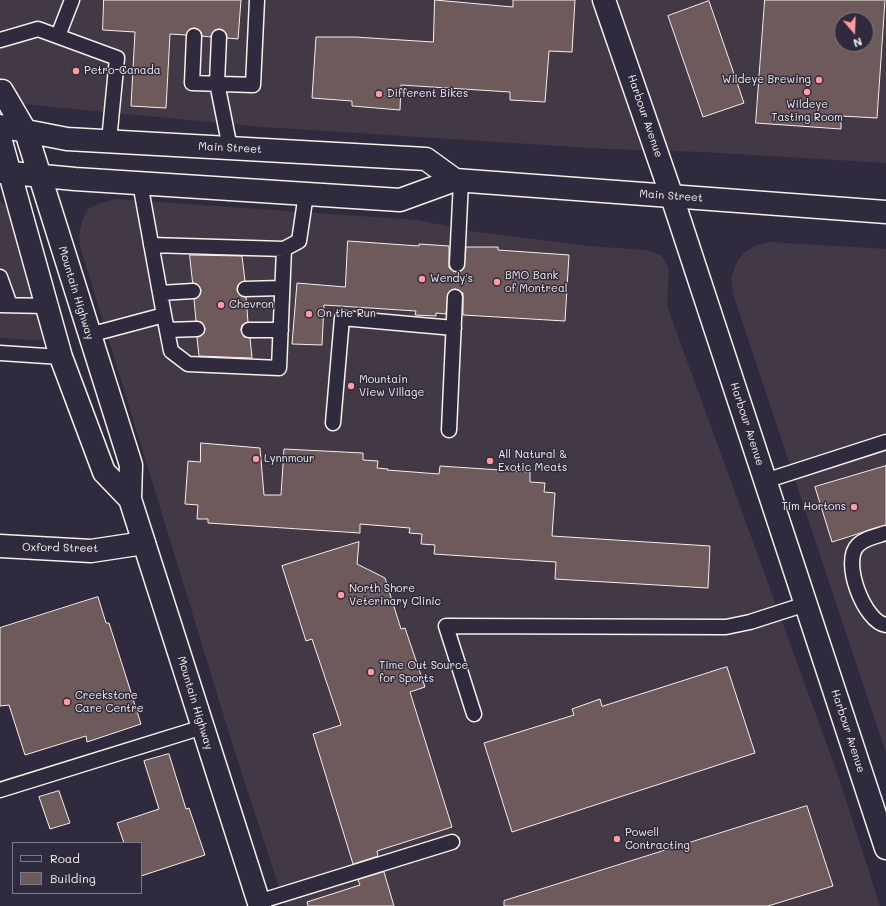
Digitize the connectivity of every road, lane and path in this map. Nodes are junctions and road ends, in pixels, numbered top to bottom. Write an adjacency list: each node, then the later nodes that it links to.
1 (72, 0): 4 (lane)
2 (257, 0): 8 (lane)
3 (604, 0): 20 (street, Harbour Avenue)
4 (58, 36): 7 (lane); 13 (lane)
5 (194, 36): 8 (lane)
6 (219, 38): 8 (lane)
7 (0, 40)
8 (217, 83): 14 (lane)
9 (1, 93): 11 (street, Mountain Highway)
10 (0, 126): 11 (street, Main Street)
11 (26, 132): 13 (street, Main Street); 16 (street, Mountain Highway)
12 (0, 138): 15 (street, Mountain Highway)
13 (109, 142): 14 (street, Main Street)
14 (230, 148): 17 (street, Main Street)
15 (5, 173): 16 (street, Main Street); 32 (street, Mountain Highway)
16 (40, 176): 18 (street, Main Street); 39 (street, Mountain Highway)
17 (458, 181): 19 (street, Main Street); 20 (street, Main Street); 24 (lane)
18 (140, 184): 19 (street, Main Street); 22 (lane)
19 (306, 194): 23 (lane)
20 (672, 196): 21 (street, Main Street); 45 (street, Harbour Avenue)
21 (886, 212)
22 (151, 245): 23 (lane); 29 (lane)
23 (284, 249): 26 (lane)
24 (457, 264)
25 (0, 277): 31 (lane)
26 (281, 288): 27 (lane); 38 (lane)
27 (245, 289)
28 (193, 291): 29 (lane)
29 (160, 294): 33 (lane)
30 (455, 297): 34 (lane)
31 (5, 305): 32 (lane)
32 (46, 306): 41 (street, Mountain Highway)
33 (164, 315): 36 (lane); 39 (lane)
34 (454, 328): 42 (lane); 43 (lane)
35 (197, 329): 36 (lane)
36 (167, 330): 38 (lane)
37 (249, 330): 38 (lane)
38 (281, 330)
39 (89, 335): 46 (street, Mountain Highway)
40 (0, 353): 41 (lane)
41 (61, 357): 46 (street, Mountain Highway)
42 (333, 424)
43 (449, 430)
44 (886, 442): 45 (lane)
45 (765, 481): 50 (street, Harbour Avenue)
46 (130, 499): 48 (street, Mountain Highway)
47 (886, 533): 51 (lane)
48 (144, 543): 49 (street, Oxford Street); 53 (street, Mountain Highway)
49 (0, 546)
50 (806, 604): 52 (lane); 56 (street, Harbour Avenue)
51 (886, 625)
52 (474, 714)
53 (203, 727): 54 (lane); 57 (street, Mountain Highway)
54 (0, 790)
55 (452, 842): 57 (lane)
56 (886, 848)
57 (259, 904)

